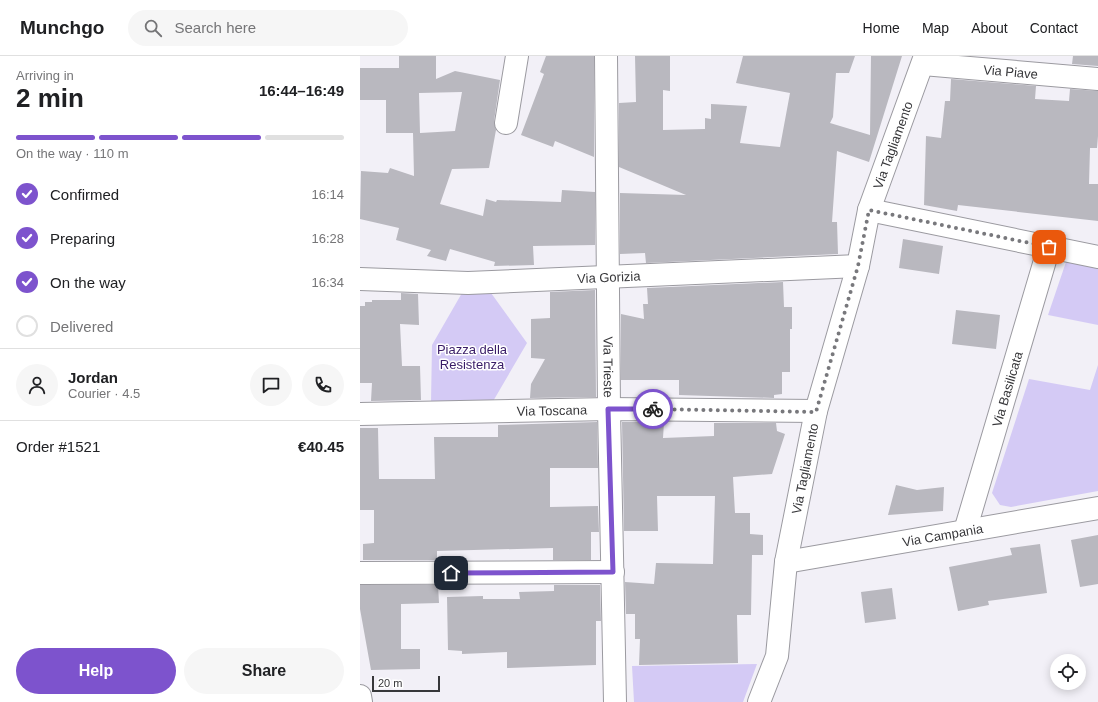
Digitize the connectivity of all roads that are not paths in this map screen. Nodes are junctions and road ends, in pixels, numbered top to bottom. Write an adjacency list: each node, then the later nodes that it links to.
1 (517, 56): 5 (street)
2 (606, 56): 10 (street, Via Trieste)
3 (924, 60): 4 (street, Via Piave); 6 (street, Via Tagliamento)
4 (1098, 79)
5 (506, 123)
6 (869, 210): 7 (street); 9 (street, Via Tagliamento)
7 (1049, 247): 8 (street); 16 (street, Via Basilicata)
8 (1098, 257)
9 (858, 266): 10 (street, Via Gorizia); 13 (street, Via Tagliamento)
10 (607, 276): 11 (street, Via Gorizia); 12 (street, Via Trieste)
11 (360, 279)
12 (608, 409): 13 (street, Via Toscana); 14 (street, Via Toscana); 18 (street, Via Trieste)
13 (816, 412): 17 (street, Via Tagliamento)
14 (360, 414)
15 (1098, 508): 16 (street, Via Campania)
16 (965, 531): 17 (street, Via Campania)
17 (786, 562): 23 (street, Via Tagliamento)
18 (613, 572): 19 (street); 22 (street, Via Trieste)
19 (360, 574)
20 (360, 696): 21 (street)
21 (361, 702)
22 (615, 702)
23 (759, 702)

